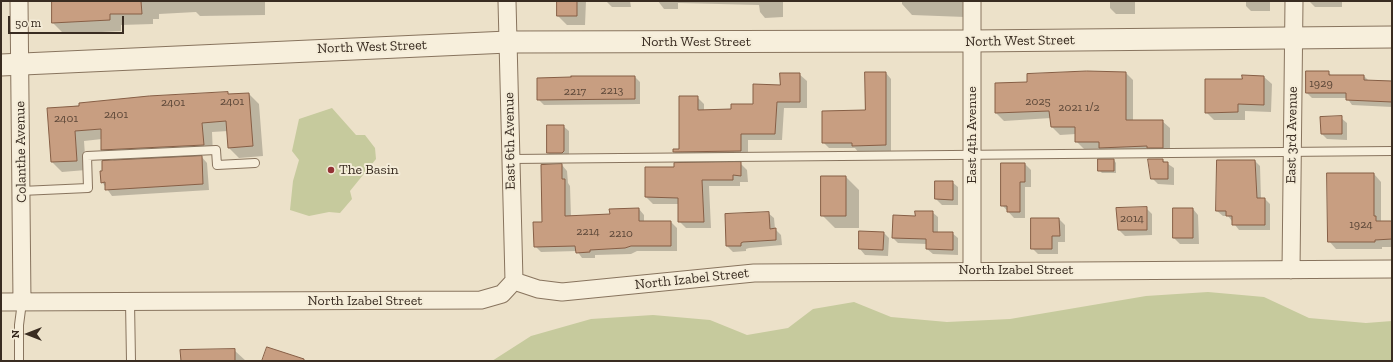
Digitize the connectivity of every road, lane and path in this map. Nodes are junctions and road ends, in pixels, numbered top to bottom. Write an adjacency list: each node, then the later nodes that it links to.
1 (19, 1): 9 (street, Colanthe Avenue)
2 (507, 1): 8 (street, East 6th Avenue)
3 (972, 1): 7 (street, East 4th Avenue)
4 (1294, 1): 5 (street, East 3rd Avenue)
5 (1293, 37): 6 (street, North West Street); 7 (street, North West Street); 11 (street, East 3rd Avenue)
6 (1392, 37)
7 (972, 41): 8 (street, North West Street); 12 (street, East 4th Avenue)
8 (508, 42): 9 (street, North West Street); 13 (street, East 6th Avenue)
9 (10, 64): 15 (street, Colanthe Avenue)
10 (1392, 151): 11 (lane)
11 (1292, 152): 12 (lane); 18 (street, East 3rd Avenue)
12 (972, 155): 13 (lane); 17 (street, East 4th Avenue)
13 (511, 159): 19 (street, East 6th Avenue)
14 (255, 163): 15 (lane)
15 (22, 192): 21 (street, Colanthe Avenue)
16 (1392, 269): 18 (street, North Izabel Street)
17 (972, 270): 18 (street, North Izabel Street); 19 (street, North Izabel Street)
18 (1291, 270)
19 (514, 281): 22 (street, North Izabel Street)
20 (1, 302): 21 (street, North Izabel Street)
21 (22, 302): 22 (street, North Izabel Street); 23 (lane)
22 (130, 302): 24 (lane)
23 (19, 361)
24 (131, 361)

